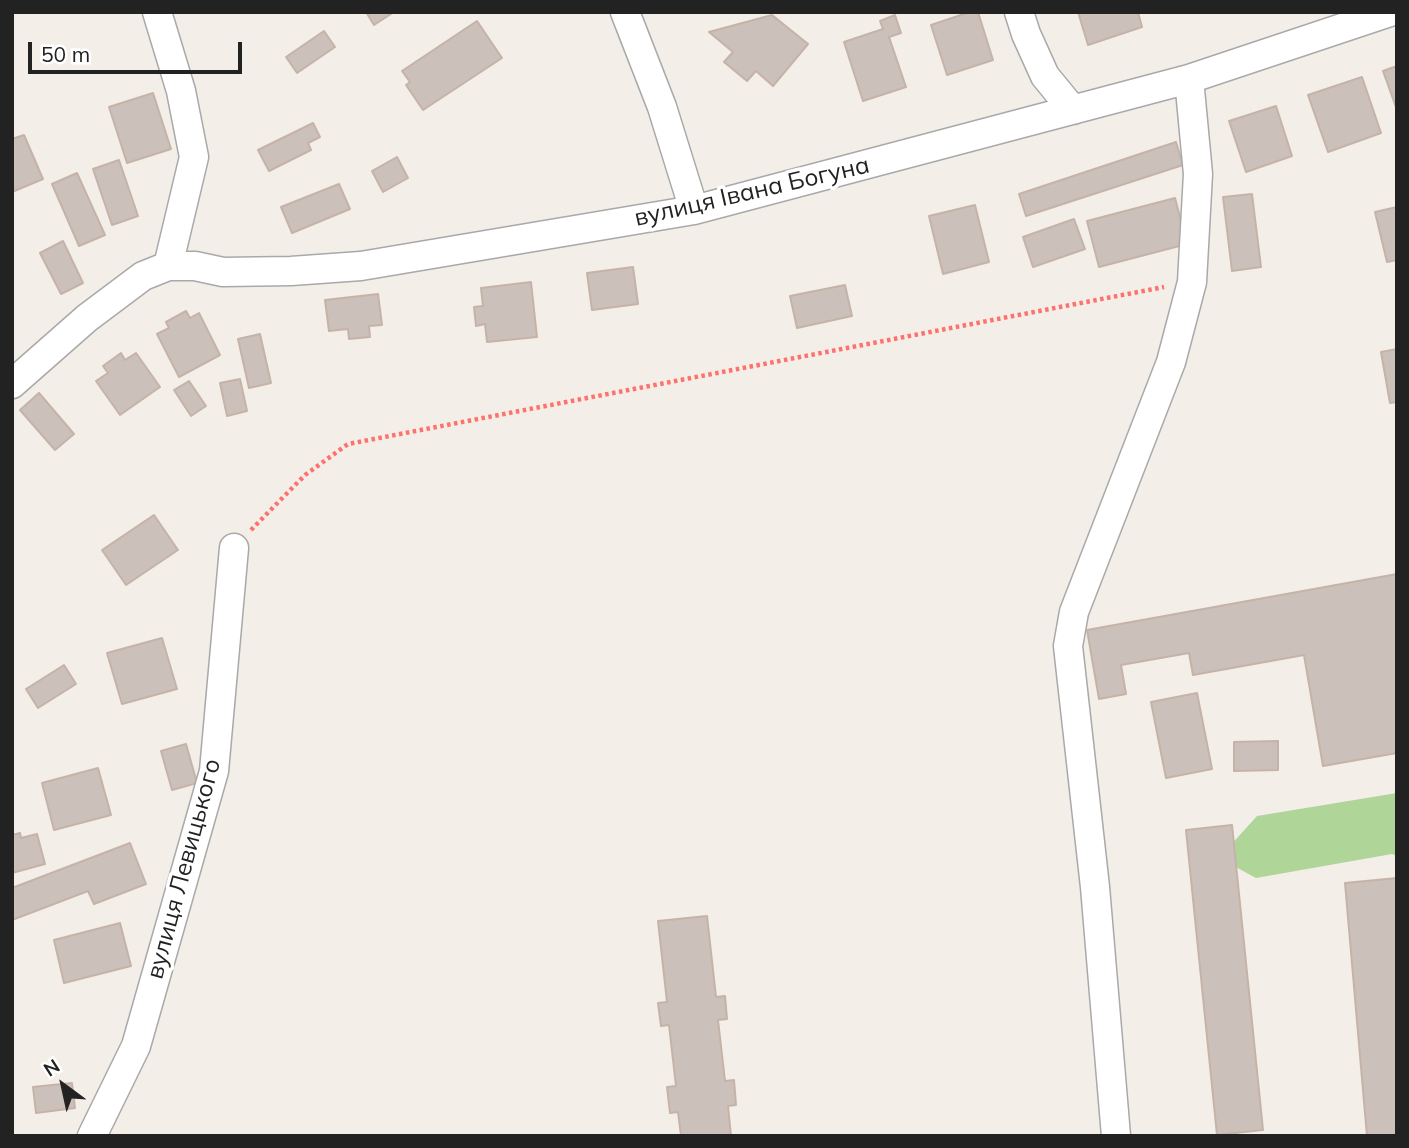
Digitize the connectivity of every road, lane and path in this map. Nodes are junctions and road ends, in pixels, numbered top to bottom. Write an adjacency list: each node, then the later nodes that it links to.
1 (157, 12): 8 (street)
2 (625, 12): 7 (street)
3 (1019, 12): 6 (street)
4 (1390, 12): 5 (street, вулиця Івана Богуна)
5 (1189, 79): 6 (street, вулиця Івана Богуна); 9 (street)
6 (1073, 110): 7 (street, вулиця Івана Богуна)
7 (694, 210): 8 (street, вулиця Івана Богуна)
8 (168, 266): 10 (street, вулиця Івана Богуна)
9 (1192, 282): 11 (path); 13 (street)
10 (12, 384)
11 (234, 548): 12 (street, вулиця Левицького)
12 (92, 1136)
13 (1116, 1136)

